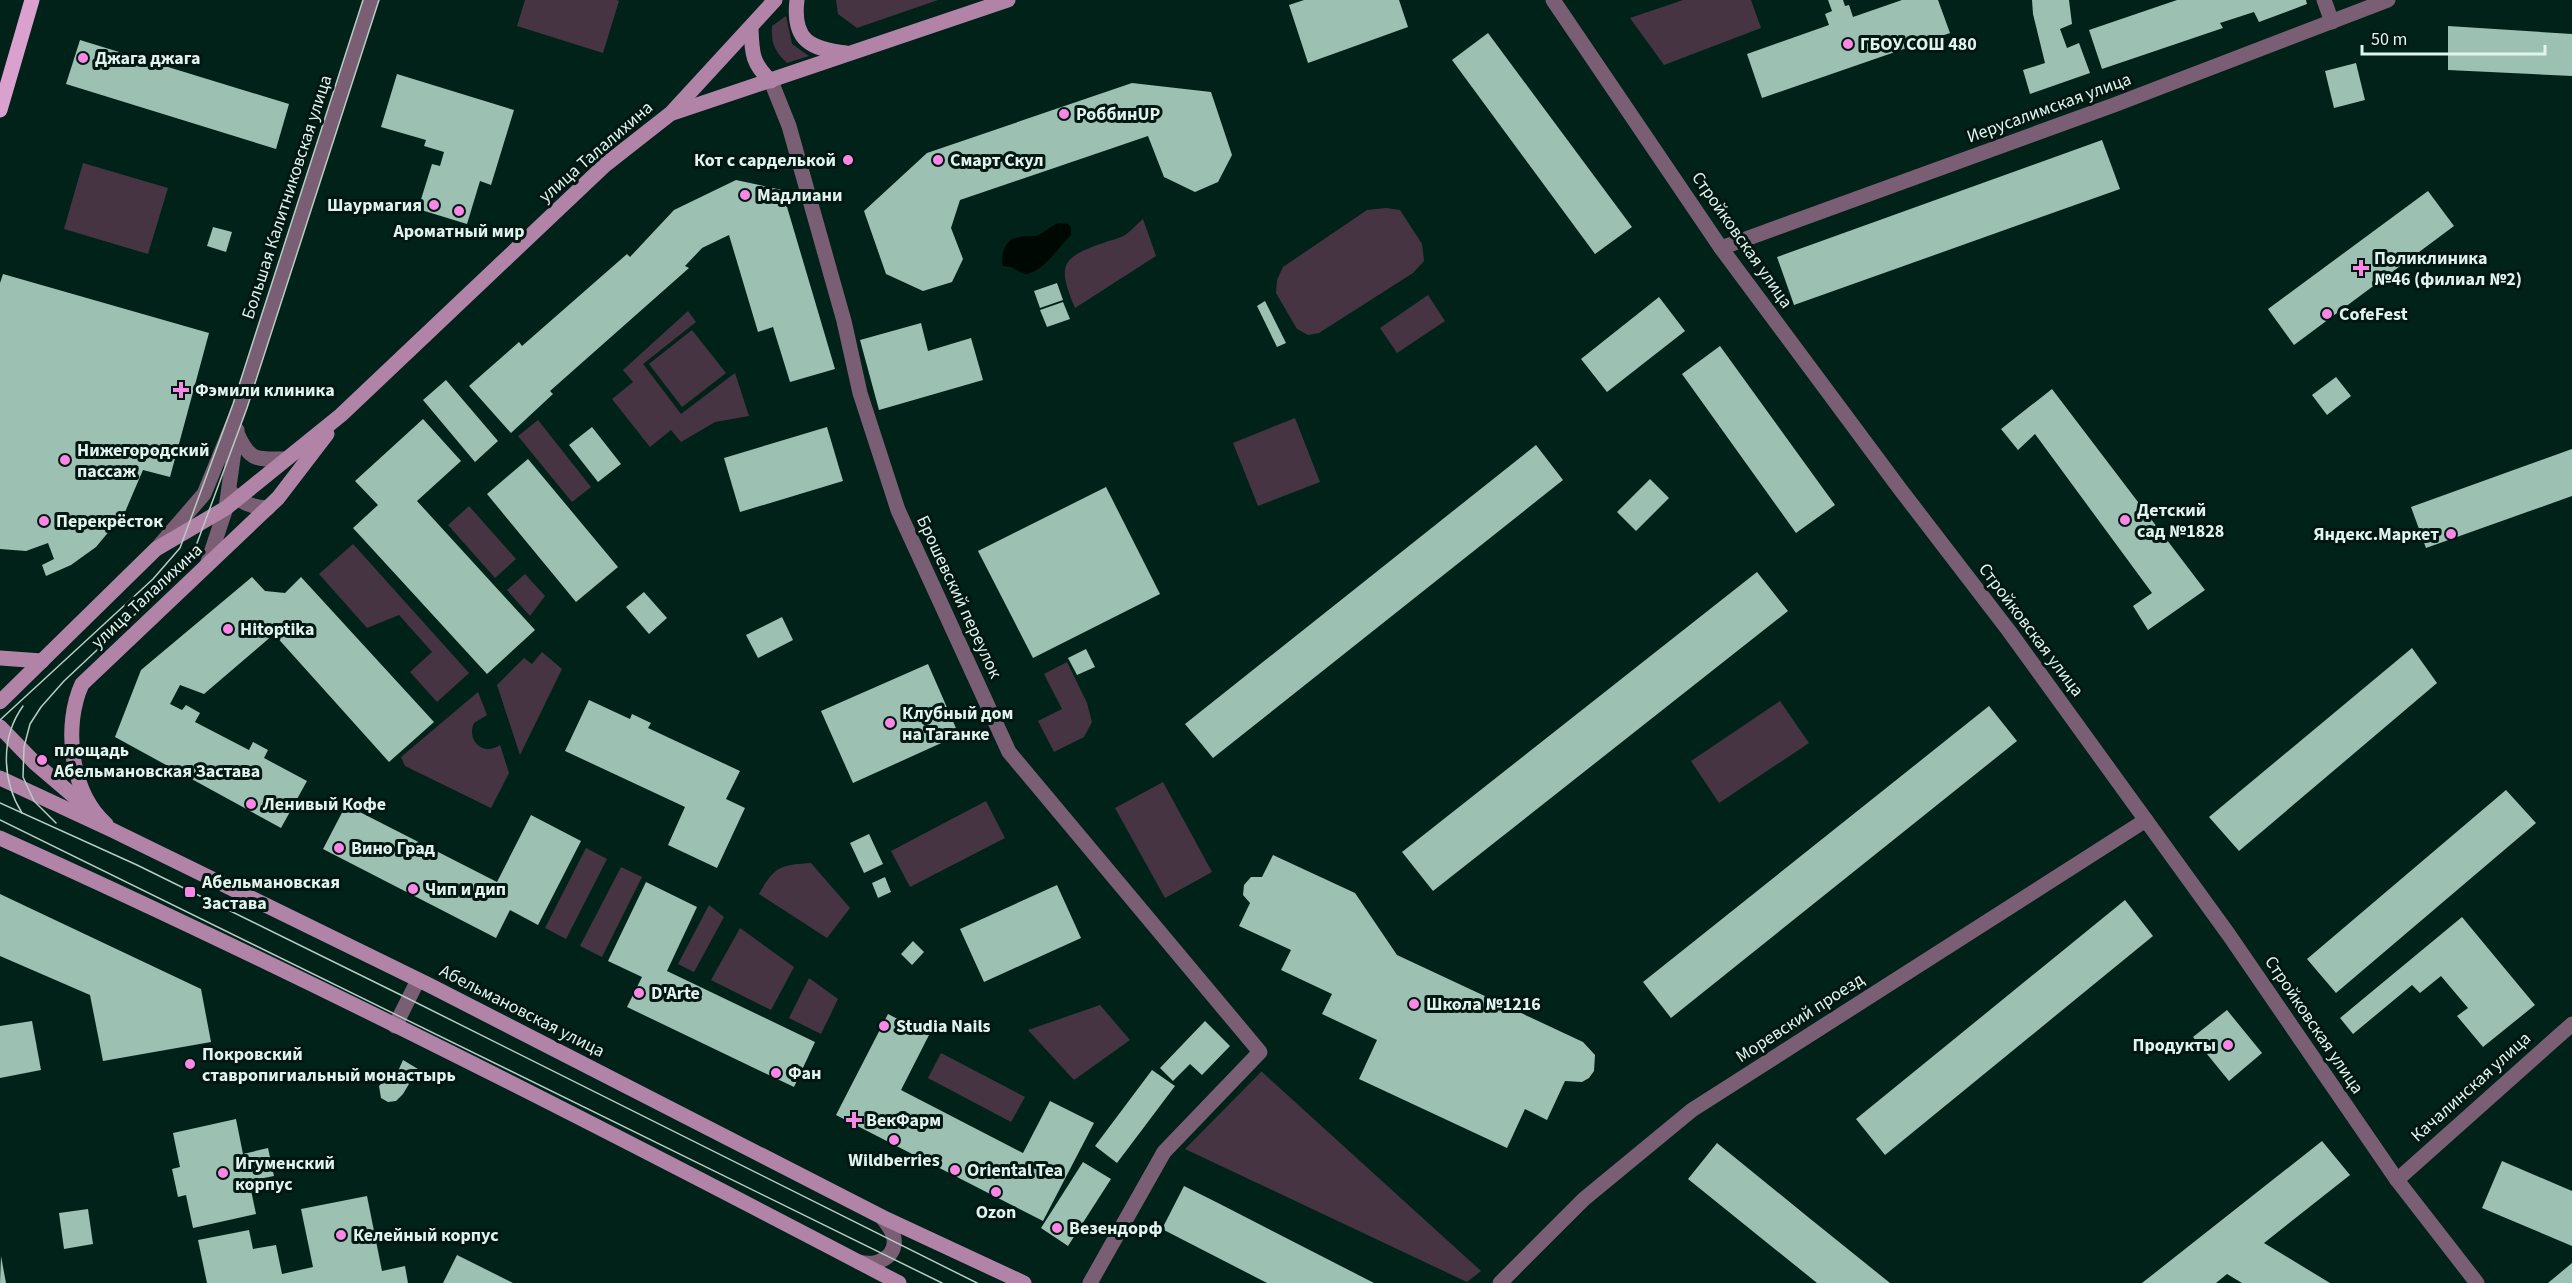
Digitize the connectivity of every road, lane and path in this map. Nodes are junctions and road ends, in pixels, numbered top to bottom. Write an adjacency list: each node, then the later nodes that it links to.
1 (32, 0): 13 (main road)
2 (371, 0): 16 (street, Большая Калитниковская улица)
3 (775, 0): 10 (main road)
4 (797, 0): 11 (main road)
5 (1008, 0): 11 (main road, улица Талалихина)
6 (1553, 0): 15 (street, Стройковская улица)
7 (2324, 0): 9 (street)
8 (2388, 0): 9 (street, Иерусалимская улица)
9 (2332, 22): 15 (street, Иерусалимская улица)
10 (751, 28): 12 (main road); 14 (main road)
11 (849, 53): 12 (main road, улица Талалихина)
12 (771, 81): 14 (main road, улица Талалихина); 41 (street, Брошевский переулок)
13 (0, 110)
14 (670, 114): 17 (main road, улица Талалихина)
15 (1721, 248): 30 (street, Стройковская улица)
16 (240, 406): 18 (street, Большая Калитниковская улица); 20 (street, Большая Калитниковская улица)
17 (341, 415): 19 (main road, улица Талалихина); 22 (main road, улица Талалихина)
18 (236, 431): 19 (street); 21 (street, Большая Калитниковская улица)
19 (286, 459): 21 (main road, улица Талалихина)
20 (216, 465): 21 (street); 23 (street, Большая Калитниковская улица)
21 (230, 499): 22 (street); 23 (main road, улица Талалихина); 24 (street, Большая Калитниковская улица)
22 (268, 508): 24 (main road, улица Талалихина)
23 (156, 549): 26 (main road, улица Талалихина)
24 (207, 565): 31 (main road, улица Талалихина)
25 (0, 658): 26 (main road)
26 (42, 661): 27 (main road, улица Талалихина)
27 (0, 702)
28 (0, 727): 31 (main road)
29 (0, 778): 31 (main road, Абельмановская улица)
30 (2146, 820): 36 (street, Стройковская улица); 42 (street, Моревский проезд)
31 (112, 830): 33 (main road, Абельмановская улица)
32 (0, 838): 35 (main road)
33 (418, 980): 35 (street); 37 (main road, Абельмановская улица)
34 (2572, 1024): 36 (street, Качалинская улица)
35 (395, 1026): 38 (main road)
36 (2397, 1180): 43 (street, Стройковская улица)
37 (882, 1217): 38 (street); 40 (main road, Абельмановская улица)
38 (859, 1262): 39 (main road)
39 (899, 1283)
40 (1024, 1283)
41 (1090, 1283)
42 (1500, 1283)
43 (2477, 1283)

